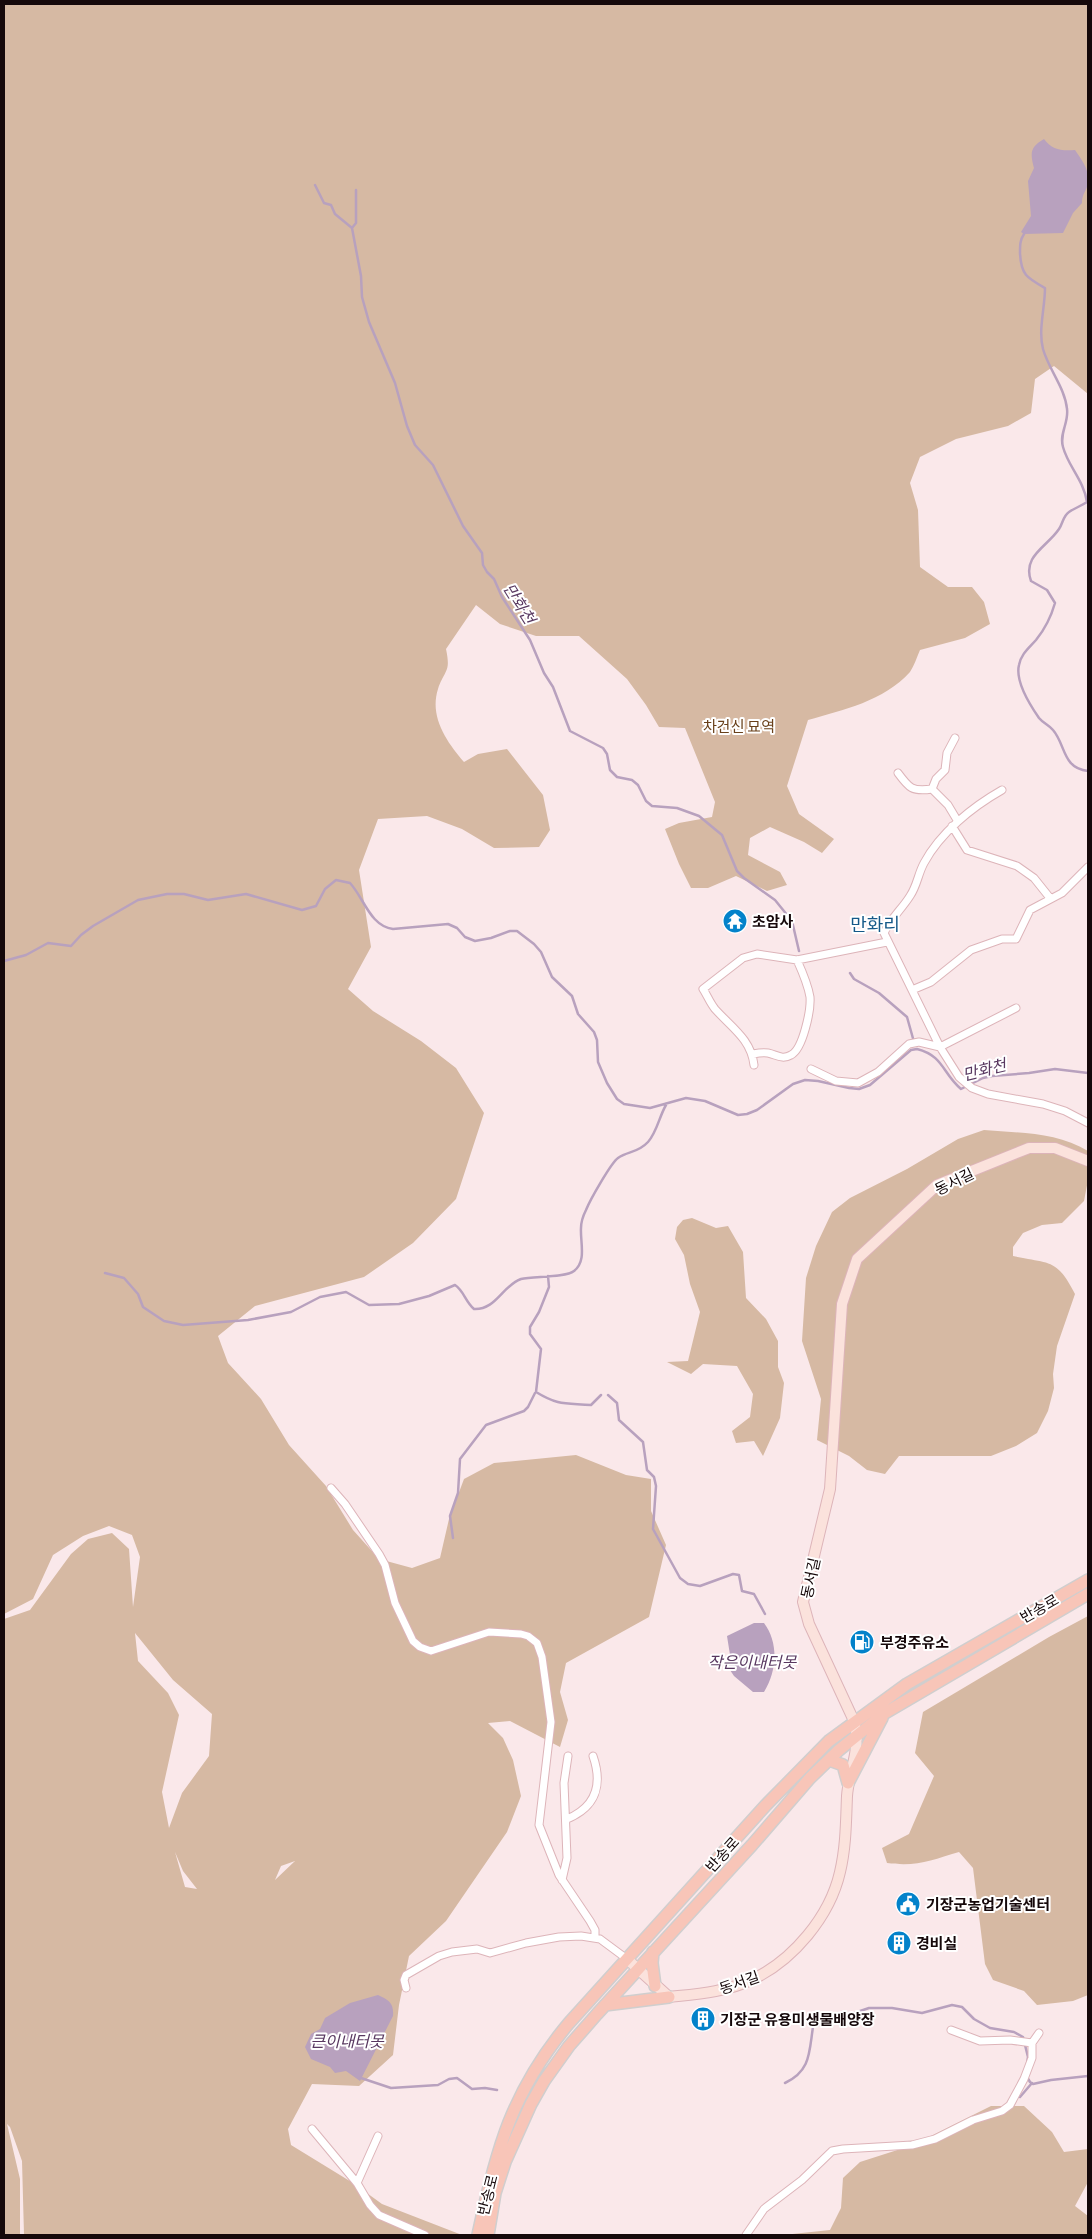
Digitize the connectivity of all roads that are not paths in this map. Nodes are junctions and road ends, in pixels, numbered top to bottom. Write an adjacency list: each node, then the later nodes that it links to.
1 (955, 738): 3 (street)
2 (898, 773): 3 (street)
3 (932, 789): 5 (street)
4 (1002, 790): 5 (street)
5 (955, 823): 7 (street); 8 (street)
6 (1088, 867): 7 (street)
7 (1050, 898): 10 (street)
8 (887, 942): 9 (street); 10 (street)
9 (797, 960): 13 (street); 13 (street)
10 (912, 990): 12 (street)
11 (1016, 1008): 12 (street)
12 (940, 1047): 15 (street); 16 (street)
13 (753, 1054): 14 (street)
14 (754, 1065)
15 (811, 1069)
16 (1088, 1123)
17 (1088, 1162): 22 (street, 동서길)
18 (331, 1488): 29 (street)
19 (1088, 1580): 22 (main road, 반송로)
20 (1088, 1594): 21 (main road, 반송로)
21 (885, 1712): 23 (main road, 반송로); 27 (main road)
22 (854, 1721): 23 (street, 동서길); 32 (main road, 반송로)
23 (858, 1734): 26 (main road, 반송로); 27 (street, 동서길)
24 (568, 1756): 28 (street)
25 (593, 1756): 28 (street)
26 (829, 1760): 27 (main road); 31 (main road, 반송로)
27 (848, 1783): 37 (street, 동서길)
28 (567, 1819): 29 (street)
29 (562, 1881): 30 (street)
30 (596, 1938): 32 (street); 35 (street)
31 (653, 1952): 33 (main road, 반송로); 34 (main road)
32 (627, 1958): 33 (street); 36 (main road, 반송로)
33 (637, 1968): 34 (street); 38 (main road, 반송로)
34 (655, 1986): 37 (street)
35 (406, 1988)
36 (600, 1990): 39 (main road); 47 (main road, 반송로)
37 (669, 1997): 38 (main road)
38 (605, 2005): 39 (main road, 반송로)
39 (592, 2020): 48 (main road, 반송로)
40 (951, 2030): 42 (street)
41 (1039, 2033): 42 (street)
42 (1026, 2042): 49 (street)
43 (312, 2129): 45 (street)
44 (378, 2136): 45 (street)
45 (357, 2183): 46 (street)
46 (425, 2235)
47 (478, 2235)
48 (488, 2235)
49 (746, 2235)

